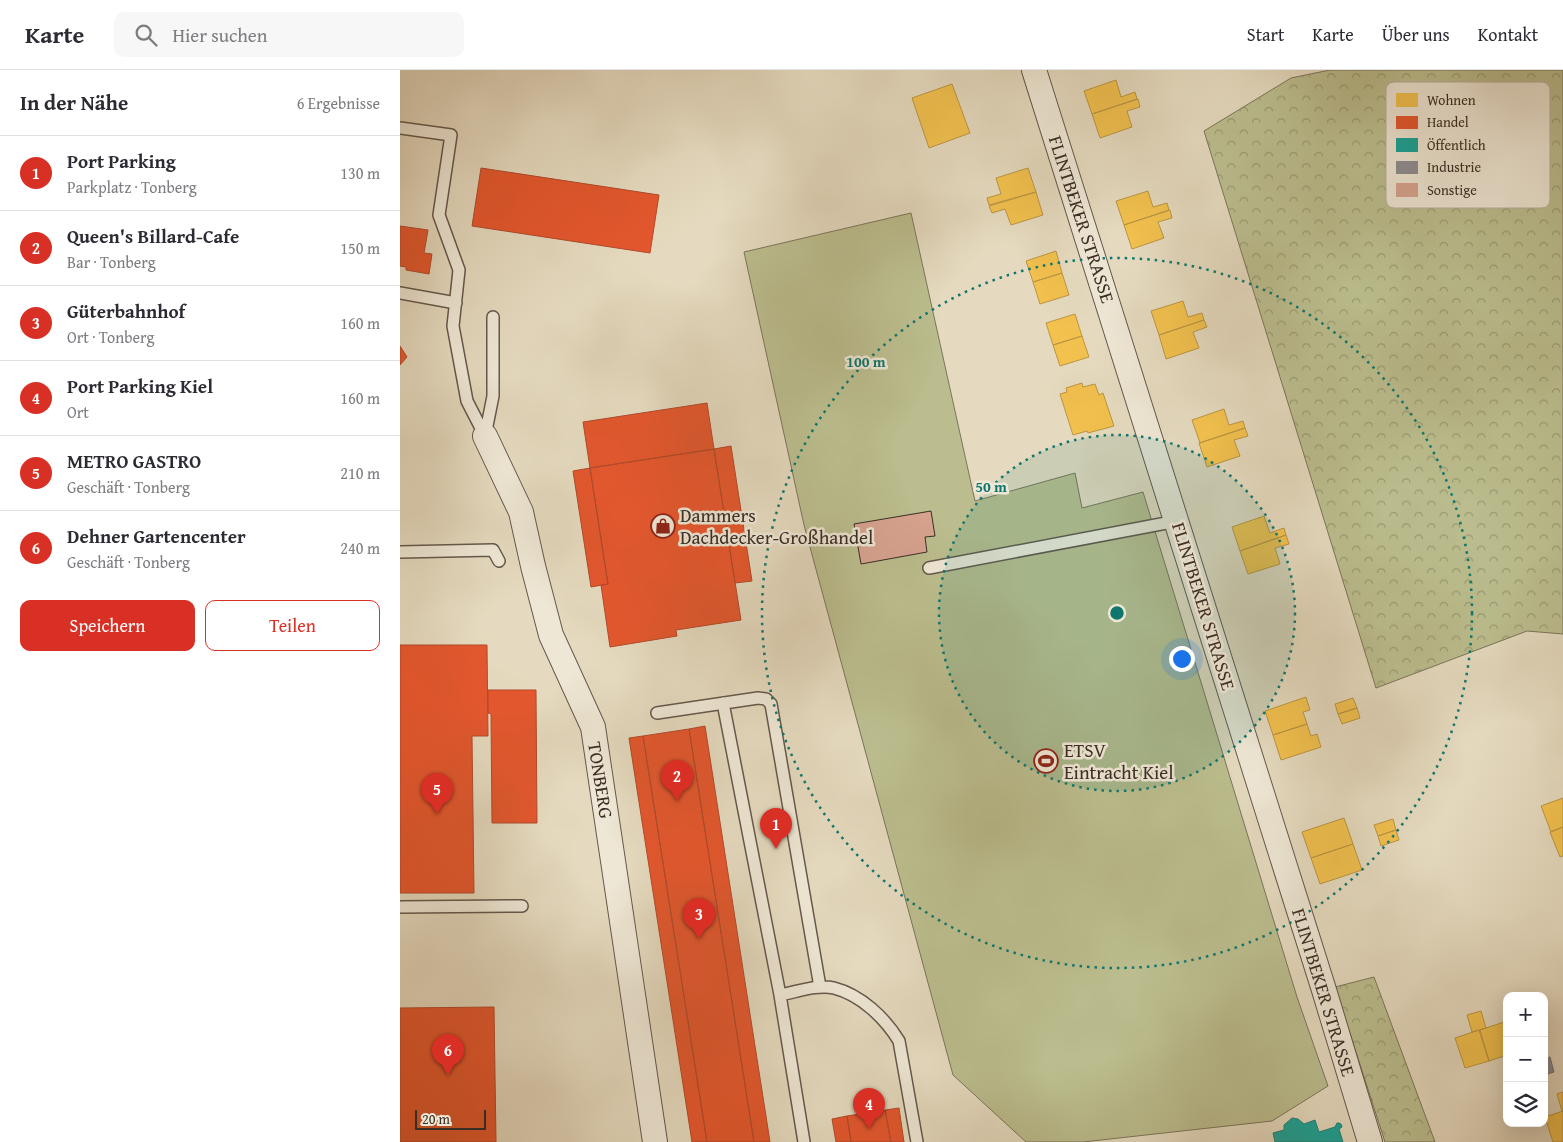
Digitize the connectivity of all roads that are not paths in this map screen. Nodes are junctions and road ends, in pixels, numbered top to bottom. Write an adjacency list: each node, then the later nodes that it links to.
1 (1034, 70): 7 (street, FLINTBEKER STRASSE)
2 (400, 128): 4 (lane)
3 (400, 293): 4 (lane)
4 (456, 303): 6 (lane)
5 (493, 317): 6 (lane)
6 (485, 436): 17 (street, TONBERG)
7 (1177, 521): 10 (lane); 20 (street, FLINTBEKER STRASSE)
8 (400, 552): 9 (lane)
9 (499, 561)
10 (929, 568)
11 (722, 703): 12 (lane); 15 (lane); 16 (lane)
12 (657, 713)
13 (522, 906): 14 (lane)
14 (400, 907)
15 (820, 987): 16 (lane); 19 (lane)
16 (780, 996): 18 (lane)
17 (655, 1142)
18 (804, 1142)
19 (917, 1142)
20 (1370, 1142)

